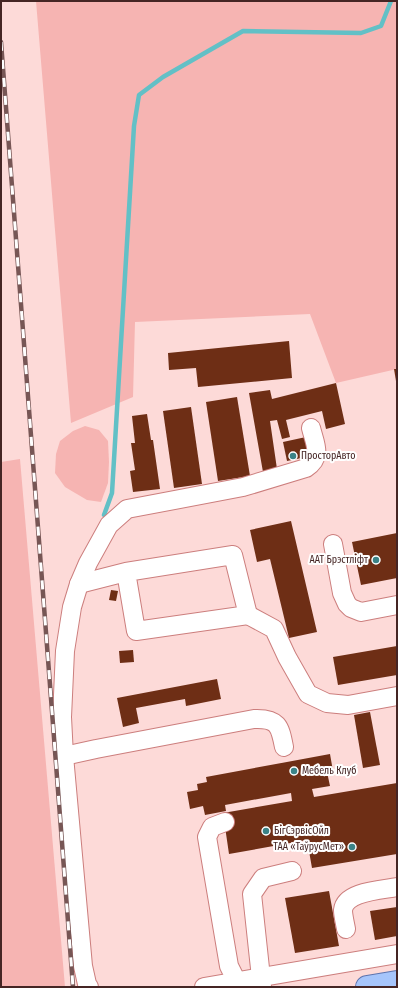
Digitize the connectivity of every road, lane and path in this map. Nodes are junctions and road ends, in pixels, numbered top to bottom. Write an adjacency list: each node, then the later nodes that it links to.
1 (311, 428): 4 (lane)
2 (333, 544): 5 (lane)
3 (126, 572): 4 (lane); 6 (lane); 6 (lane)
4 (79, 584): 9 (lane)
5 (397, 605)
6 (248, 615): 7 (lane)
7 (397, 696)
8 (284, 747): 9 (lane)
9 (64, 756): 17 (lane)
10 (225, 822): 15 (lane)
11 (292, 871): 16 (lane)
12 (397, 887): 13 (lane)
13 (346, 929)
14 (397, 954): 16 (lane)
15 (237, 982): 16 (lane); 18 (lane)
16 (261, 983)
17 (89, 987)
18 (204, 987)

